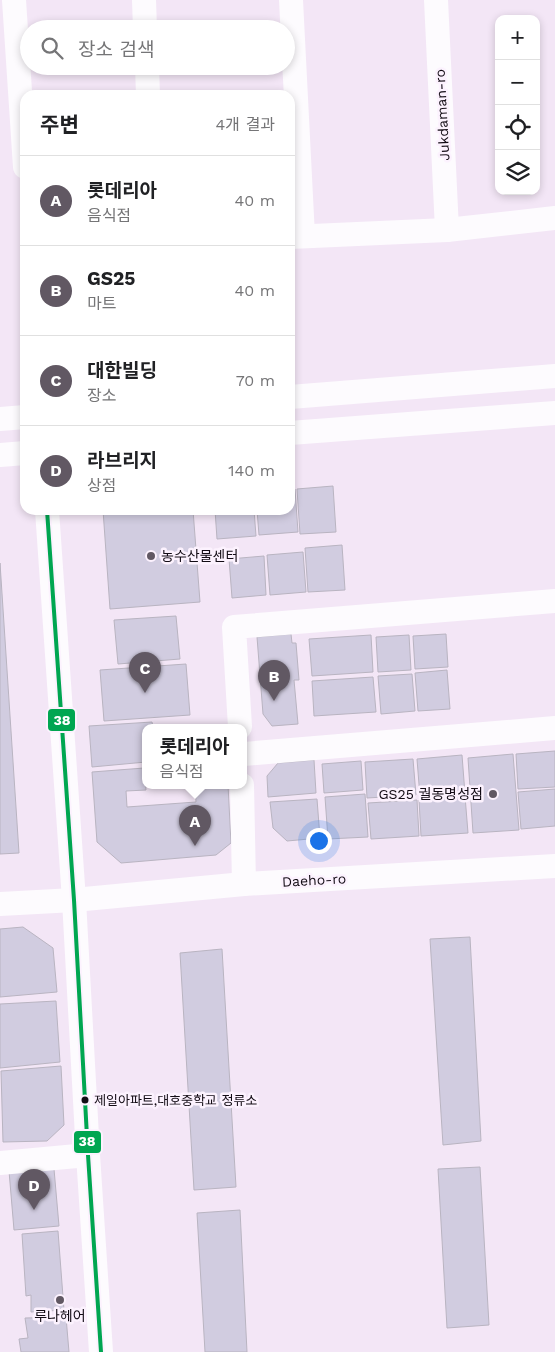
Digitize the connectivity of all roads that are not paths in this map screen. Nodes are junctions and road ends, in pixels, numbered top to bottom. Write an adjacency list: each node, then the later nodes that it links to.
1 (14, 0): 11 (street)
2 (144, 0): 5 (street)
3 (291, 0): 6 (street)
4 (436, 0): 14 (street, Jukdaman-ro)
5 (145, 20)
6 (292, 20)
7 (147, 75): 9 (street)
8 (293, 75): 10 (street)
9 (148, 90)
10 (293, 90)
11 (20, 91)
12 (295, 157): 15 (street)
13 (555, 218): 14 (street)
14 (447, 230): 15 (street)
15 (297, 236)
16 (555, 376): 17 (street)
17 (295, 397)
18 (555, 413): 21 (street)
19 (20, 417): 20 (street)
20 (0, 419)
21 (295, 433)
22 (20, 453): 23 (street)
23 (0, 454)
24 (47, 515): 32 (street)
25 (555, 601): 26 (street)
26 (240, 724)
27 (555, 728): 28 (street)
28 (247, 754)
29 (242, 789): 31 (street)
30 (555, 866): 31 (street, Daeho-ro)
31 (244, 884): 32 (street, Daeho-ro)
32 (74, 900): 33 (street, Daeho-ro); 34 (street)
33 (0, 904)
34 (88, 1155): 35 (street); 36 (street)
35 (0, 1162)
36 (101, 1352)

